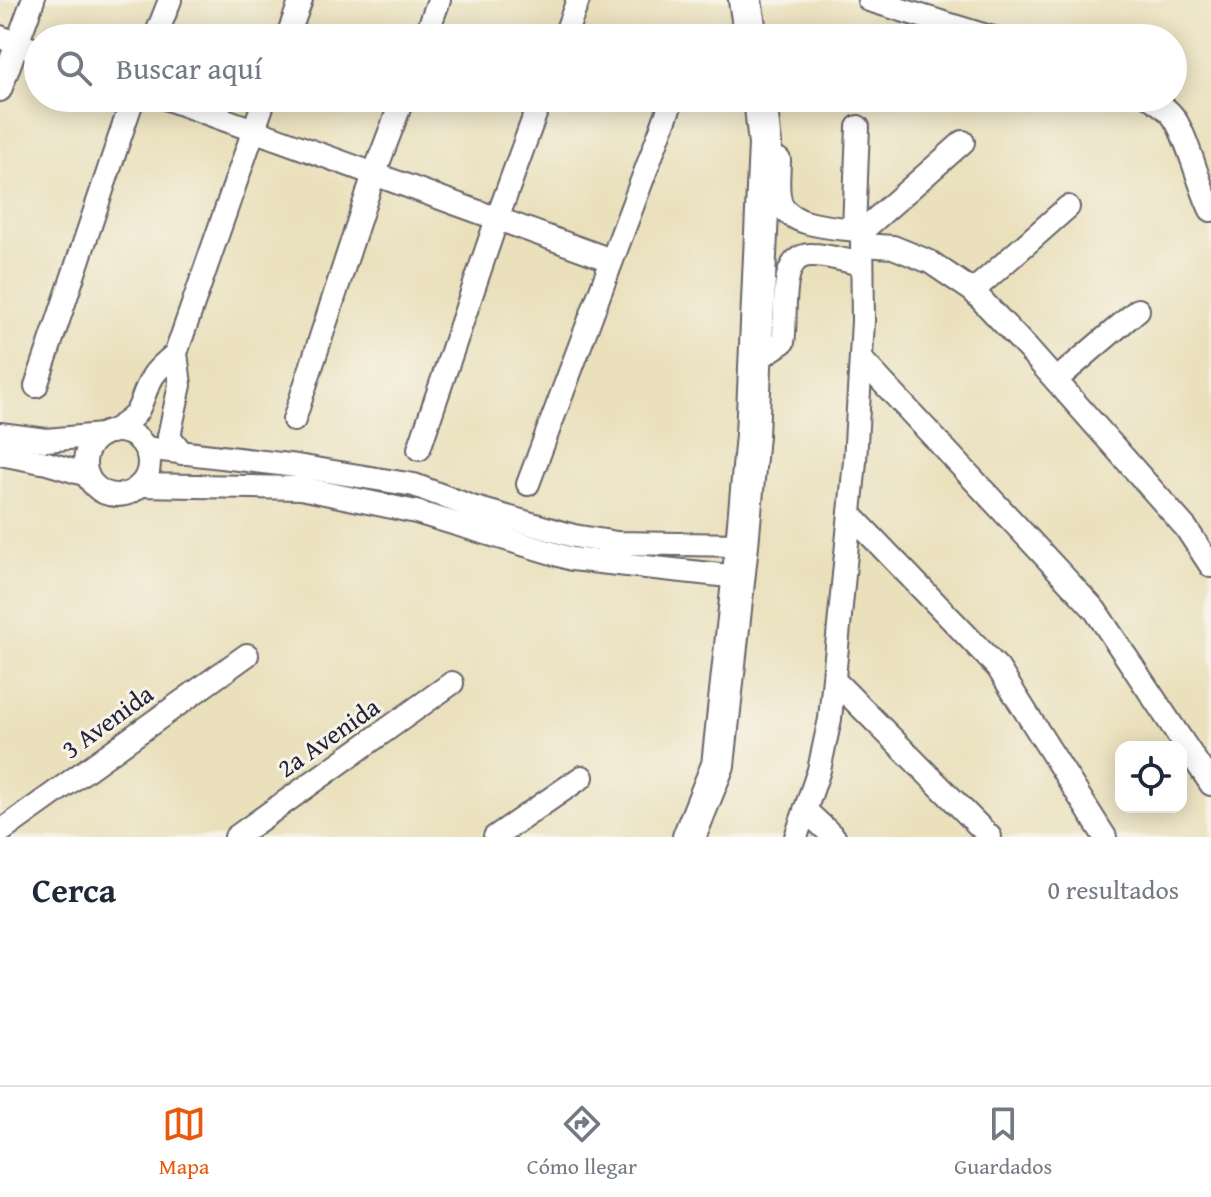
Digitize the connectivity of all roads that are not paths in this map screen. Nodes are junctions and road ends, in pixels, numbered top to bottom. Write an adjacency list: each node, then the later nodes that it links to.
1 (33, 0): 14 (street)
2 (170, 0): 8 (street)
3 (301, 0): 9 (street)
4 (439, 0): 10 (street)
5 (578, 0): 11 (street)
6 (745, 0): 12 (main road)
7 (869, 0): 13 (street)
8 (161, 24)
9 (292, 24)
10 (430, 24)
11 (569, 24)
12 (749, 24)
13 (947, 24)
14 (8, 40): 15 (street)
15 (0, 90)
16 (128, 112): 40 (street)
17 (204, 112): 25 (street)
18 (260, 112): 25 (street)
19 (398, 112): 28 (street)
20 (536, 112): 31 (street)
21 (668, 112): 33 (street)
22 (762, 112): 27 (main road)
23 (1169, 112): 30 (street)
24 (858, 127): 32 (street)
25 (253, 130): 28 (street); 36 (street)
26 (963, 142): 32 (street)
27 (765, 144): 32 (street); 38 (main road)
28 (374, 174): 31 (street); 41 (street)
29 (1068, 207): 34 (street)
30 (1211, 210)
31 (497, 219): 33 (street); 45 (street)
32 (860, 242): 34 (street); 37 (street); 38 (street)
33 (611, 260): 49 (street)
34 (973, 291): 39 (street)
35 (1138, 310): 39 (street)
36 (176, 353): 43 (street); 46 (street)
37 (861, 359): 51 (street); 59 (street)
38 (755, 361): 52 (main road)
39 (1056, 380): 53 (street)
40 (36, 386)
41 (294, 420)
42 (0, 434): 43 (street)
43 (106, 434): 44 (street); 48 (street)
44 (145, 448): 46 (street); 50 (street)
45 (419, 449)
46 (182, 453): 52 (street)
47 (0, 454): 48 (street)
48 (87, 475): 50 (street)
49 (528, 484)
50 (140, 485): 54 (street)
51 (850, 514): 56 (street); 68 (street)
52 (742, 545): 54 (main road)
53 (1211, 566)
54 (738, 577): 64 (main road)
55 (247, 655): 61 (street, 3 Avenida)
56 (834, 680): 60 (street); 67 (street)
57 (452, 683): 62 (street, 2a Avenida)
58 (582, 777): 63 (street)
59 (1211, 784)
60 (805, 810): 65 (street); 66 (street)
61 (0, 832)
62 (236, 837)
63 (495, 837)
64 (689, 837)
65 (796, 837)
66 (834, 837)
67 (990, 837)
68 (1105, 837)

